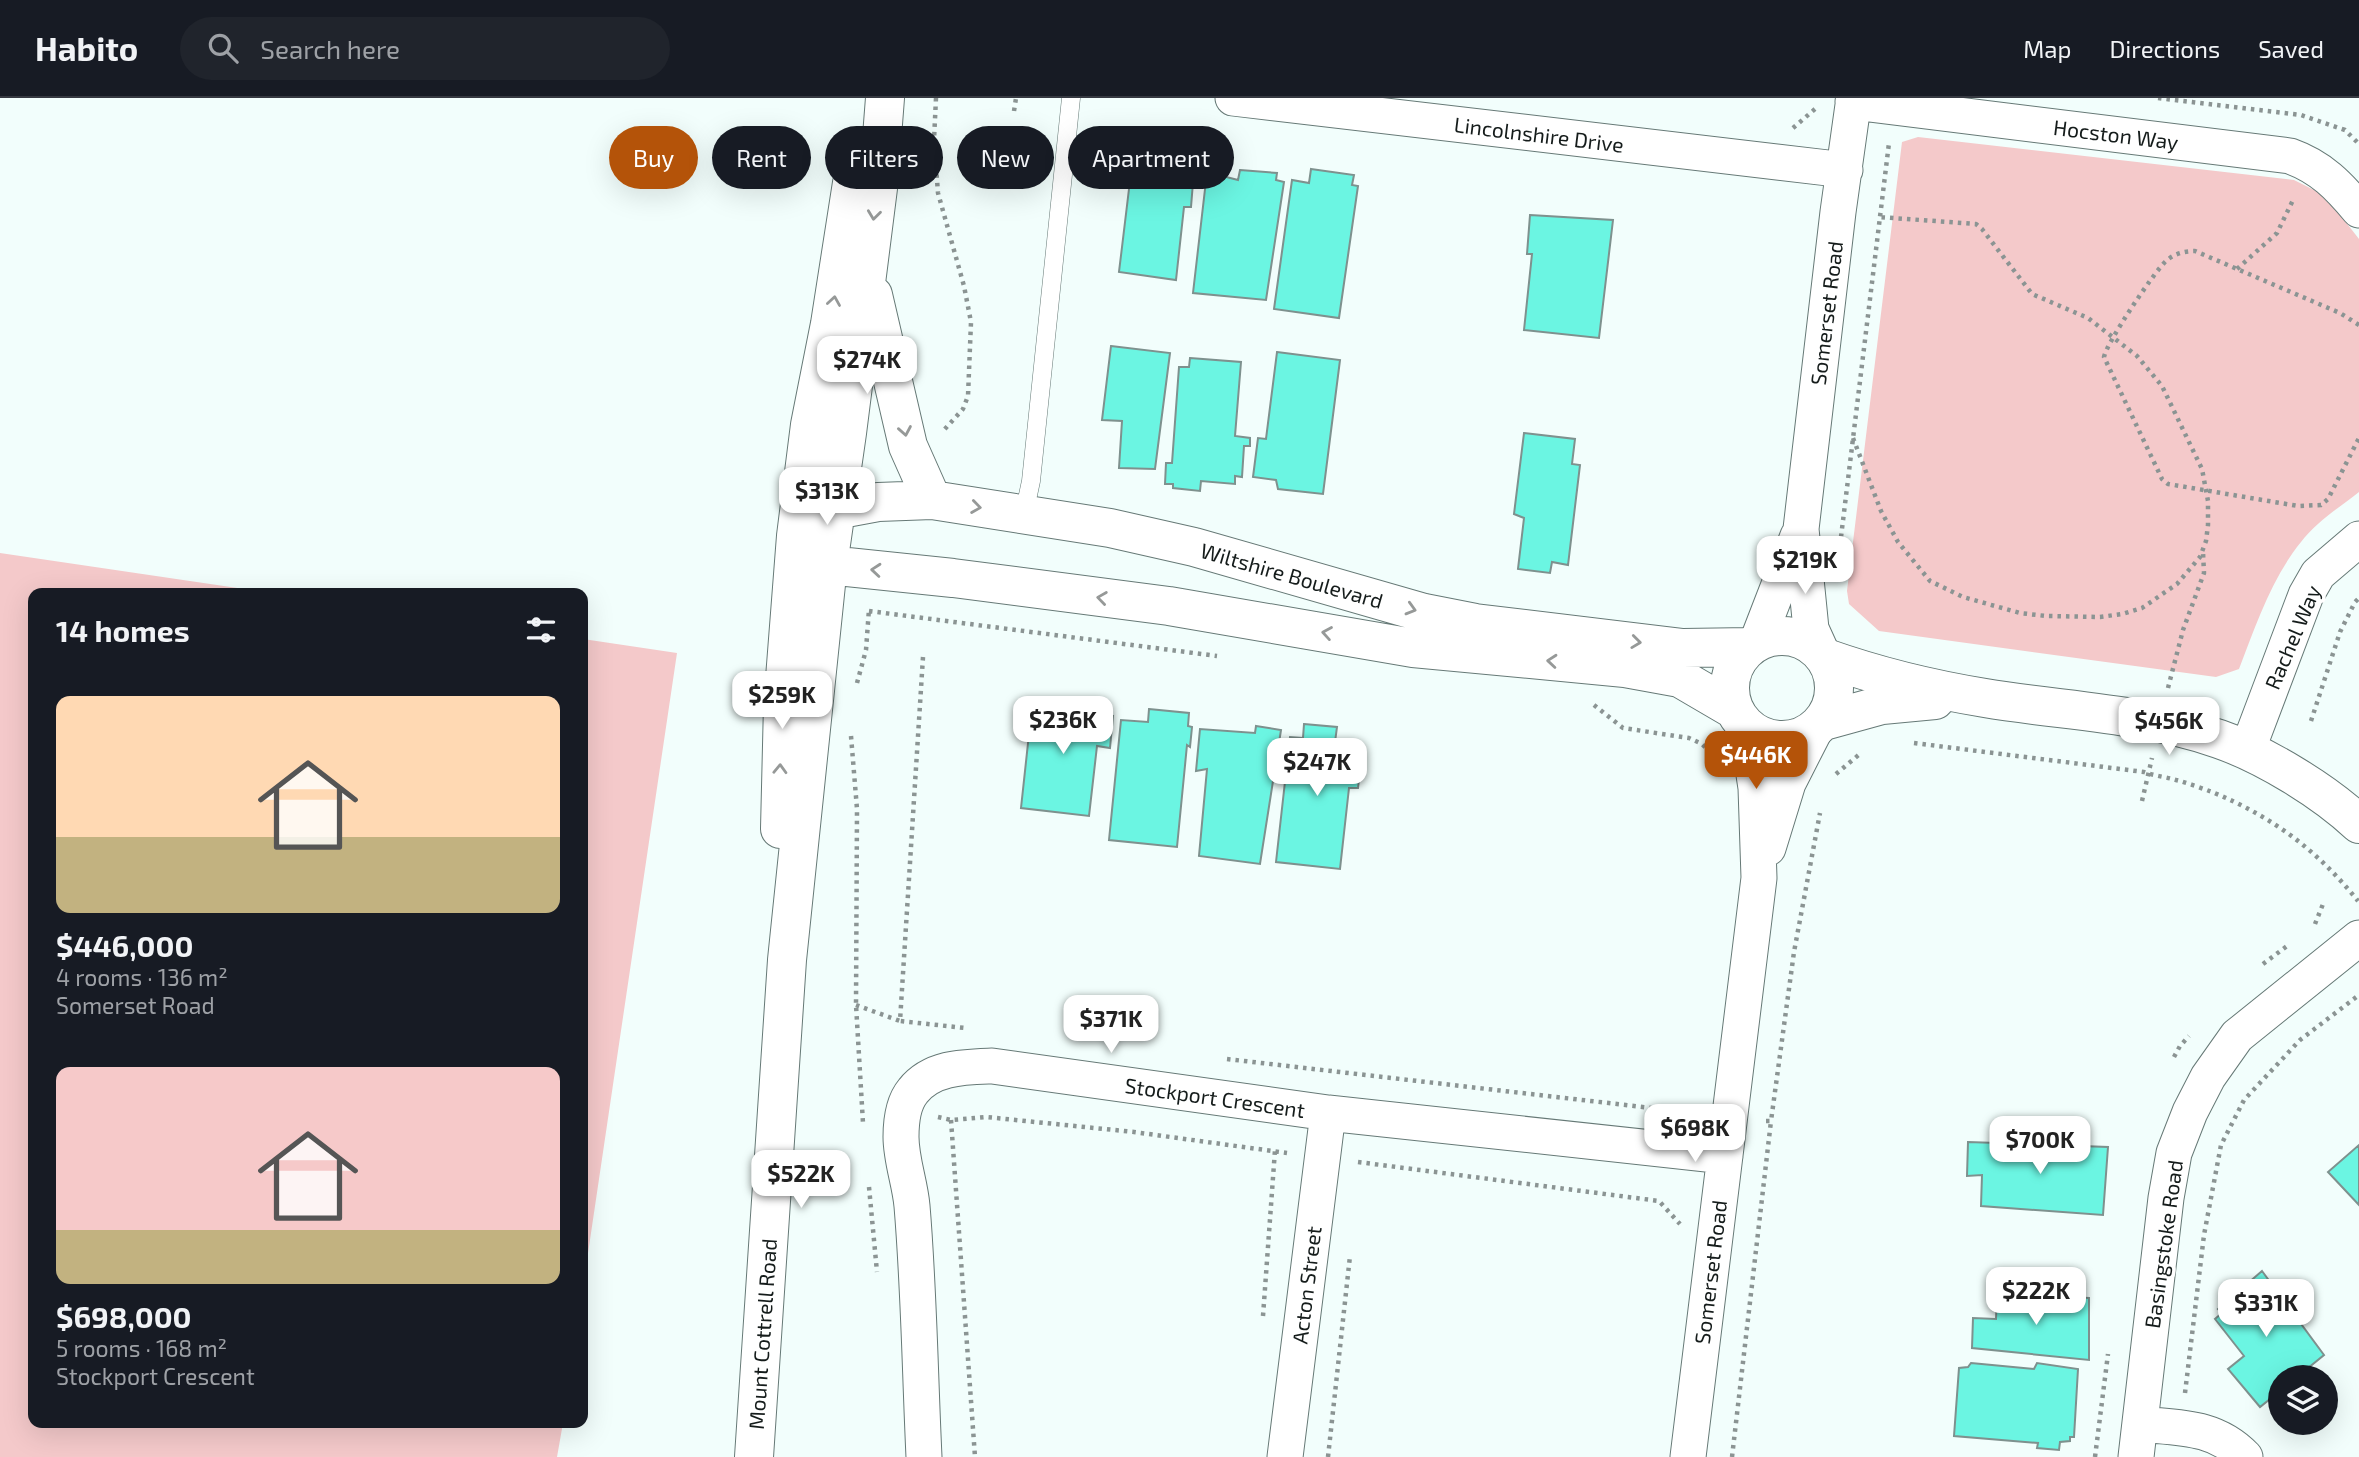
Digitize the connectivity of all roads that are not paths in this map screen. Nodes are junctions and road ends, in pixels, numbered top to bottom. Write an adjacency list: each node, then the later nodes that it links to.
1 (865, 98): 13 (street, Mount Cottrell Road, one-way to 1)
2 (885, 98): 8 (street, Mount Cottrell Road, one-way to 8)
3 (1071, 98): 11 (lane)
4 (1233, 98): 6 (street, Lincolnshire Drive)
5 (1854, 100): 6 (street, Somerset Road); 7 (street, Hocston Way)
6 (1845, 170): 12 (street, Somerset Road)
7 (2359, 210)
8 (867, 269): 9 (street, one-way to 9); 10 (street, Mount Cottrell Road)
9 (932, 500): 10 (street, Wiltshire Boulevard); 11 (street, Wiltshire Boulevard, one-way to 11)
10 (835, 510): 13 (street); 15 (street, Mount Cottrell Road)
11 (1024, 514): 16 (street, Wiltshire Boulevard, one-way to 16)
12 (1801, 529): 16 (street, Somerset Road); 17 (street, Somerset Road)
13 (796, 536): 15 (street); 25 (street, Mount Cottrell Road, one-way to 13)
14 (2359, 538): 21 (street, Rachel Way)
15 (828, 565): 19 (street, Wiltshire Boulevard, one-way to 15); 25 (street, Mount Cottrell Road)
16 (1754, 645): 17 (street); 19 (street)
17 (1823, 655): 18 (street); 20 (street)
18 (1983, 698): 20 (street); 21 (street)
19 (1740, 718): 20 (street); 23 (street, Somerset Road)
20 (1819, 725): 23 (street, Somerset Road)
21 (2247, 751): 22 (street)
22 (2359, 824)
23 (1759, 878): 27 (street, Somerset Road)
24 (2359, 938): 28 (street, Basingstoke Road)
25 (787, 960): 29 (street, Mount Cottrell Road)
26 (1328, 1113): 27 (street, Stockport Crescent); 30 (street, Stockport Crescent); 31 (street, Acton Street)
27 (1725, 1156): 32 (street, Somerset Road)
28 (2138, 1440): 33 (street)
29 (754, 1457)
30 (924, 1457)
31 (1285, 1457)
32 (1688, 1457)
33 (2245, 1457)

